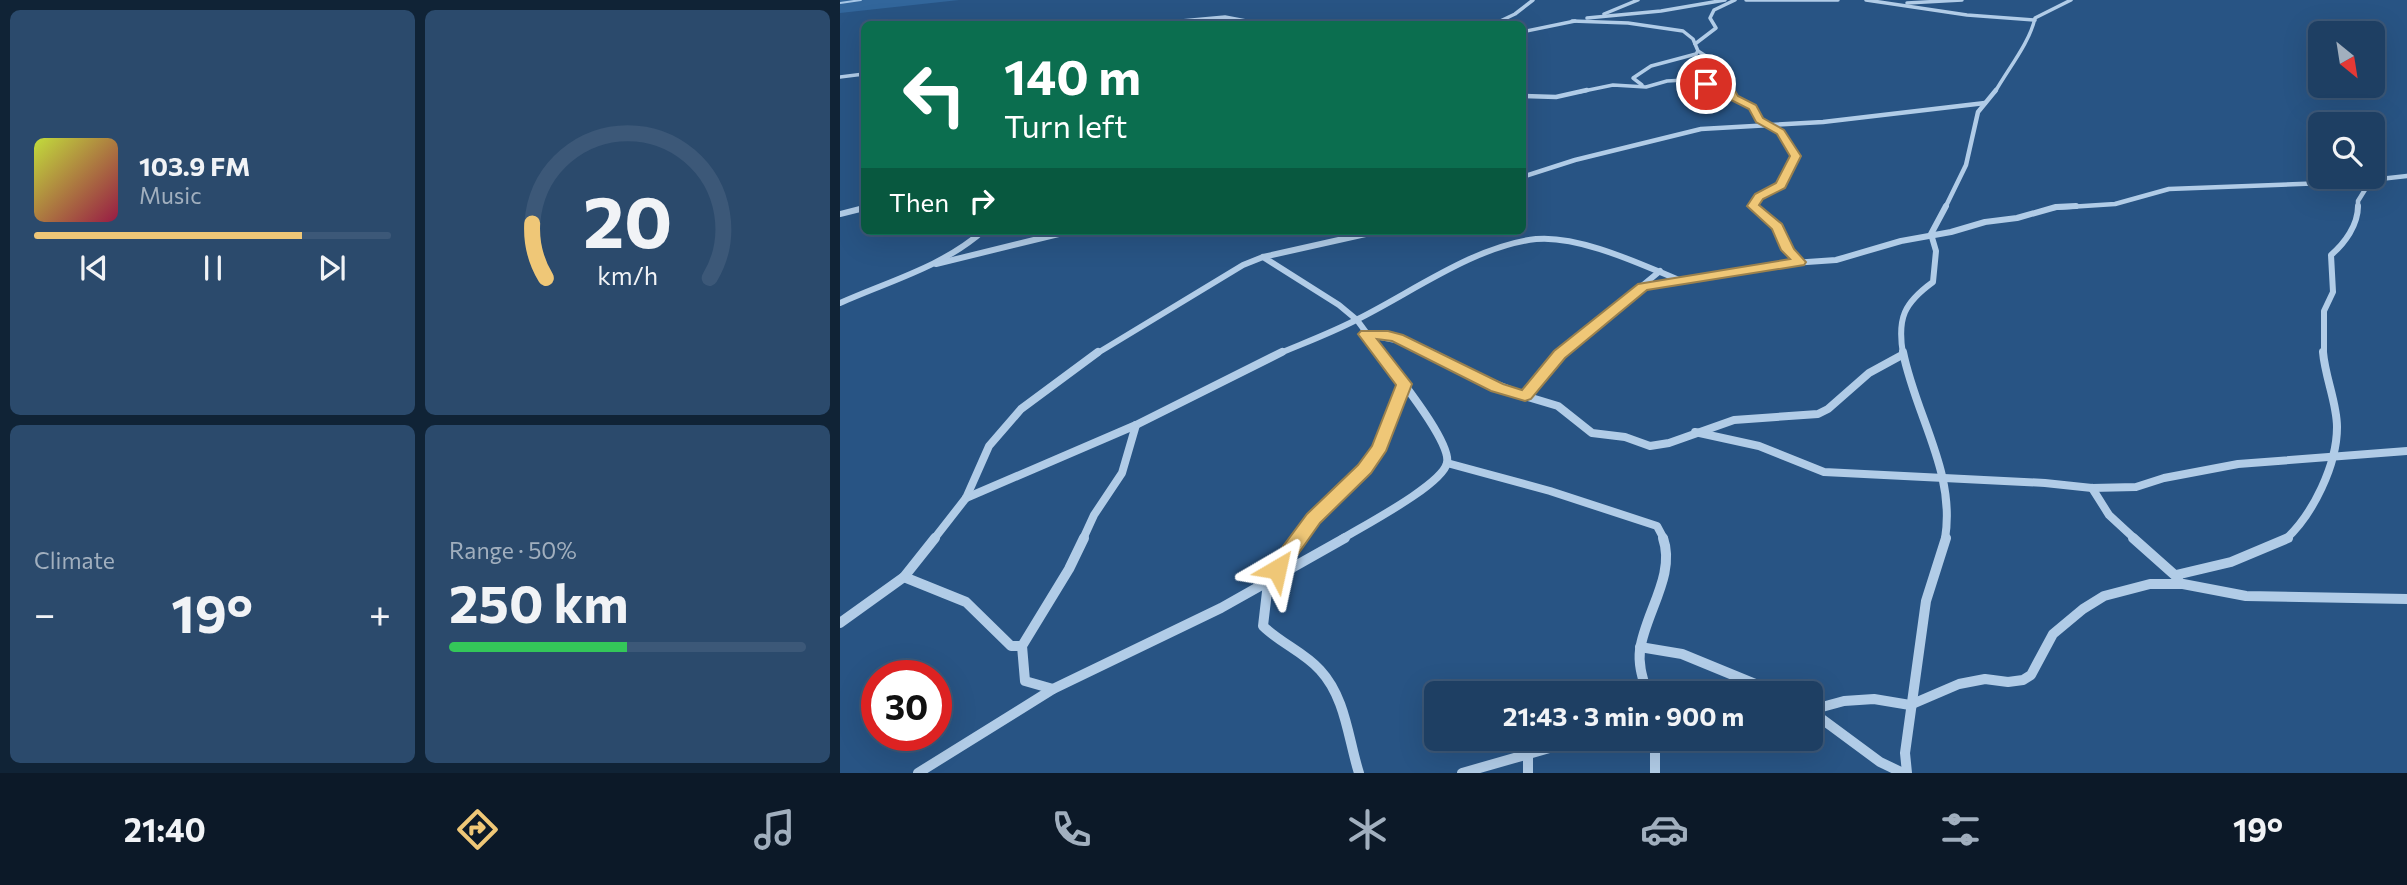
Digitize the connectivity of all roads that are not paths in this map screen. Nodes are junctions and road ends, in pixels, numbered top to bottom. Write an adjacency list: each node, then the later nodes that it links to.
1 (1533, 0): 18 (street)
2 (1638, 0): 14 (street)
3 (1706, 0): 10 (street)
4 (1735, 0): 11 (street)
5 (1746, 0): 13 (street)
6 (1838, 0): 13 (street)
7 (1866, 0): 12 (street)
8 (1962, 0): 12 (street)
9 (2071, 0): 15 (street)
10 (1718, 1): 11 (street); 14 (street)
11 (1727, 1): 13 (street); 21 (street)
12 (1879, 1): 15 (street)
13 (1763, 2)
14 (1597, 16): 19 (street)
15 (2035, 20): 28 (street)
16 (1181, 21): 17 (street)
17 (1239, 21)
18 (1500, 21)
19 (1572, 21): 20 (street); 21 (street)
20 (1526, 31)
21 (1695, 44): 22 (street)
22 (1698, 51): 25 (street); 26 (street)
23 (861, 74): 24 (street)
24 (840, 77)
25 (1646, 87): 26 (street); 27 (street)
26 (1728, 88): 29 (street)
27 (1526, 96)
28 (1985, 103): 29 (street); 37 (street)
29 (1768, 125): 30 (street); 42 (street)
30 (1526, 176)
31 (2407, 176): 32 (street)
32 (2385, 178)
33 (2308, 183): 37 (street)
34 (2365, 189): 56 (street)
35 (861, 209): 36 (street)
36 (840, 215)
37 (1931, 234): 42 (street); 50 (street)
38 (978, 235): 43 (street)
39 (1054, 235): 43 (street)
40 (1361, 235): 41 (street)
41 (1263, 257): 48 (street); 60 (street)
42 (1800, 262): 45 (street)
43 (928, 265): 47 (street)
44 (1660, 271): 45 (street); 46 (street); 48 (street)
45 (1679, 280): 46 (street)
46 (1643, 287): 52 (street)
47 (840, 303)
48 (1357, 320): 49 (street); 53 (street)
49 (1366, 334): 51 (street); 52 (street)
50 (1902, 355): 54 (street); 58 (street)
51 (1404, 384): 57 (street); 63 (street)
52 (1525, 396): 54 (street)
53 (1136, 425): 60 (street); 67 (street)
54 (1695, 432): 58 (street)
55 (2407, 451): 56 (street)
56 (2334, 456): 59 (street); 61 (street)
57 (1447, 463): 63 (street); 68 (street)
58 (1945, 477): 59 (street); 72 (street)
59 (2092, 488): 61 (street)
60 (966, 498): 62 (street)
61 (2176, 575): 64 (street)
62 (904, 577): 66 (street); 67 (street)
63 (1268, 583): 71 (street); 79 (street)
64 (2183, 584): 65 (street); 72 (street)
65 (2407, 599)
66 (840, 623)
67 (1022, 646): 71 (street)
68 (1640, 647): 69 (street); 70 (street)
69 (1643, 681)
70 (1748, 681)
71 (1054, 689): 78 (street)
72 (1910, 705): 73 (street); 83 (street)
73 (1823, 707)
74 (1823, 720): 83 (street)
75 (1539, 751): 77 (street)
76 (1655, 751): 82 (street)
77 (1528, 754): 80 (street); 81 (street)
78 (918, 773)
79 (1359, 773)
80 (1462, 773)
81 (1528, 773)
82 (1655, 773)
83 (1905, 773)

